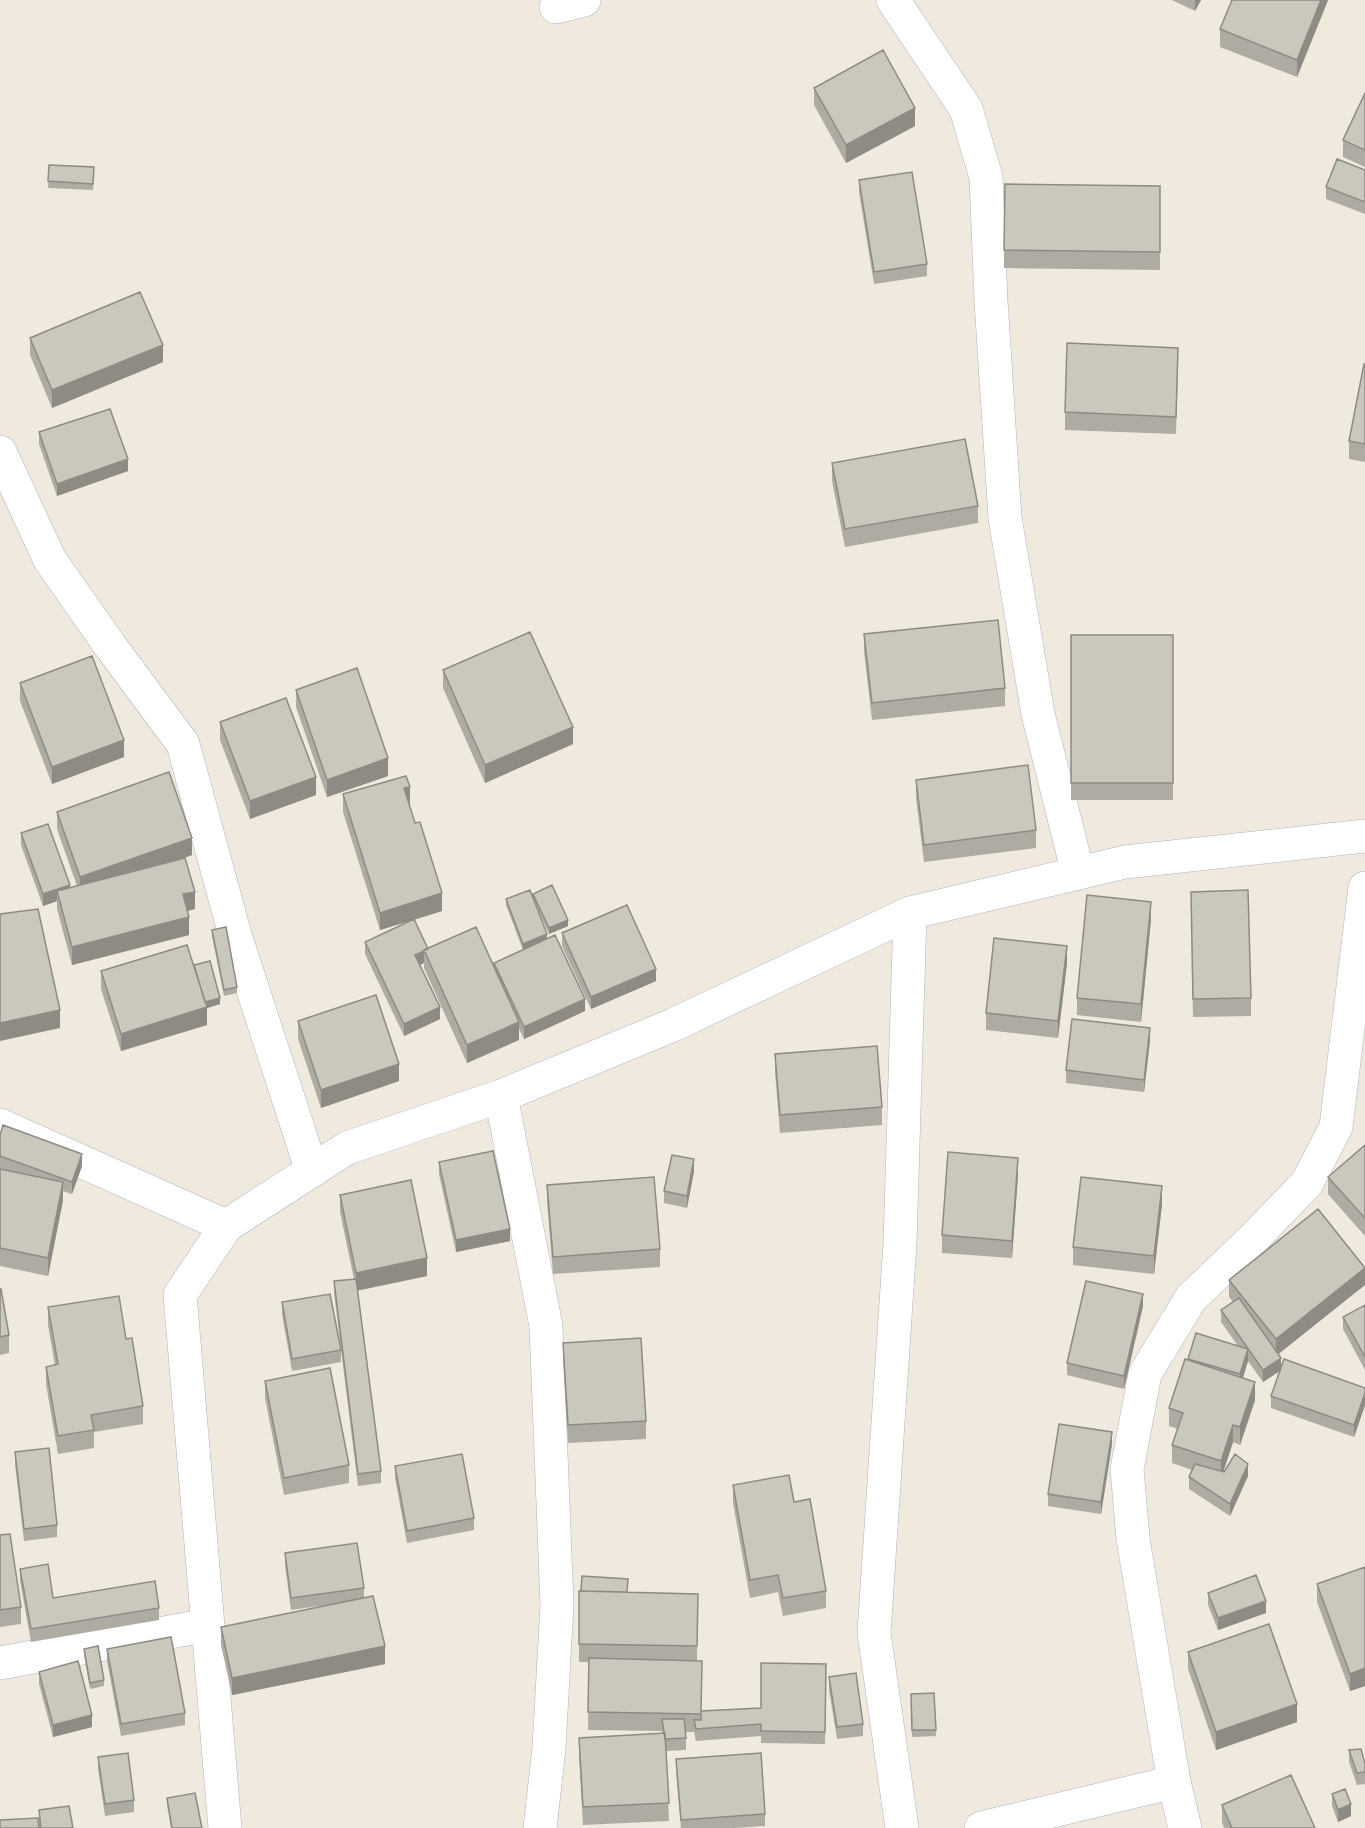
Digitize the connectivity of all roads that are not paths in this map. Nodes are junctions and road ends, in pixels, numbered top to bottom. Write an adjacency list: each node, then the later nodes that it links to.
1 (893, 0): 4 (street)
2 (0, 452): 9 (street)
3 (1365, 837): 4 (street)
4 (1078, 873): 6 (street)
5 (1365, 888): 13 (street)
6 (910, 913): 7 (street); 16 (street)
7 (501, 1096): 9 (street); 15 (street)
8 (0, 1125): 10 (street)
9 (312, 1171): 10 (street)
10 (226, 1226): 11 (street)
11 (208, 1625): 12 (street); 14 (street)
12 (0, 1663)
13 (1174, 1782): 17 (street); 18 (street)
14 (225, 1828)
15 (540, 1828)
16 (902, 1828)
17 (981, 1828)
18 (1185, 1828)

